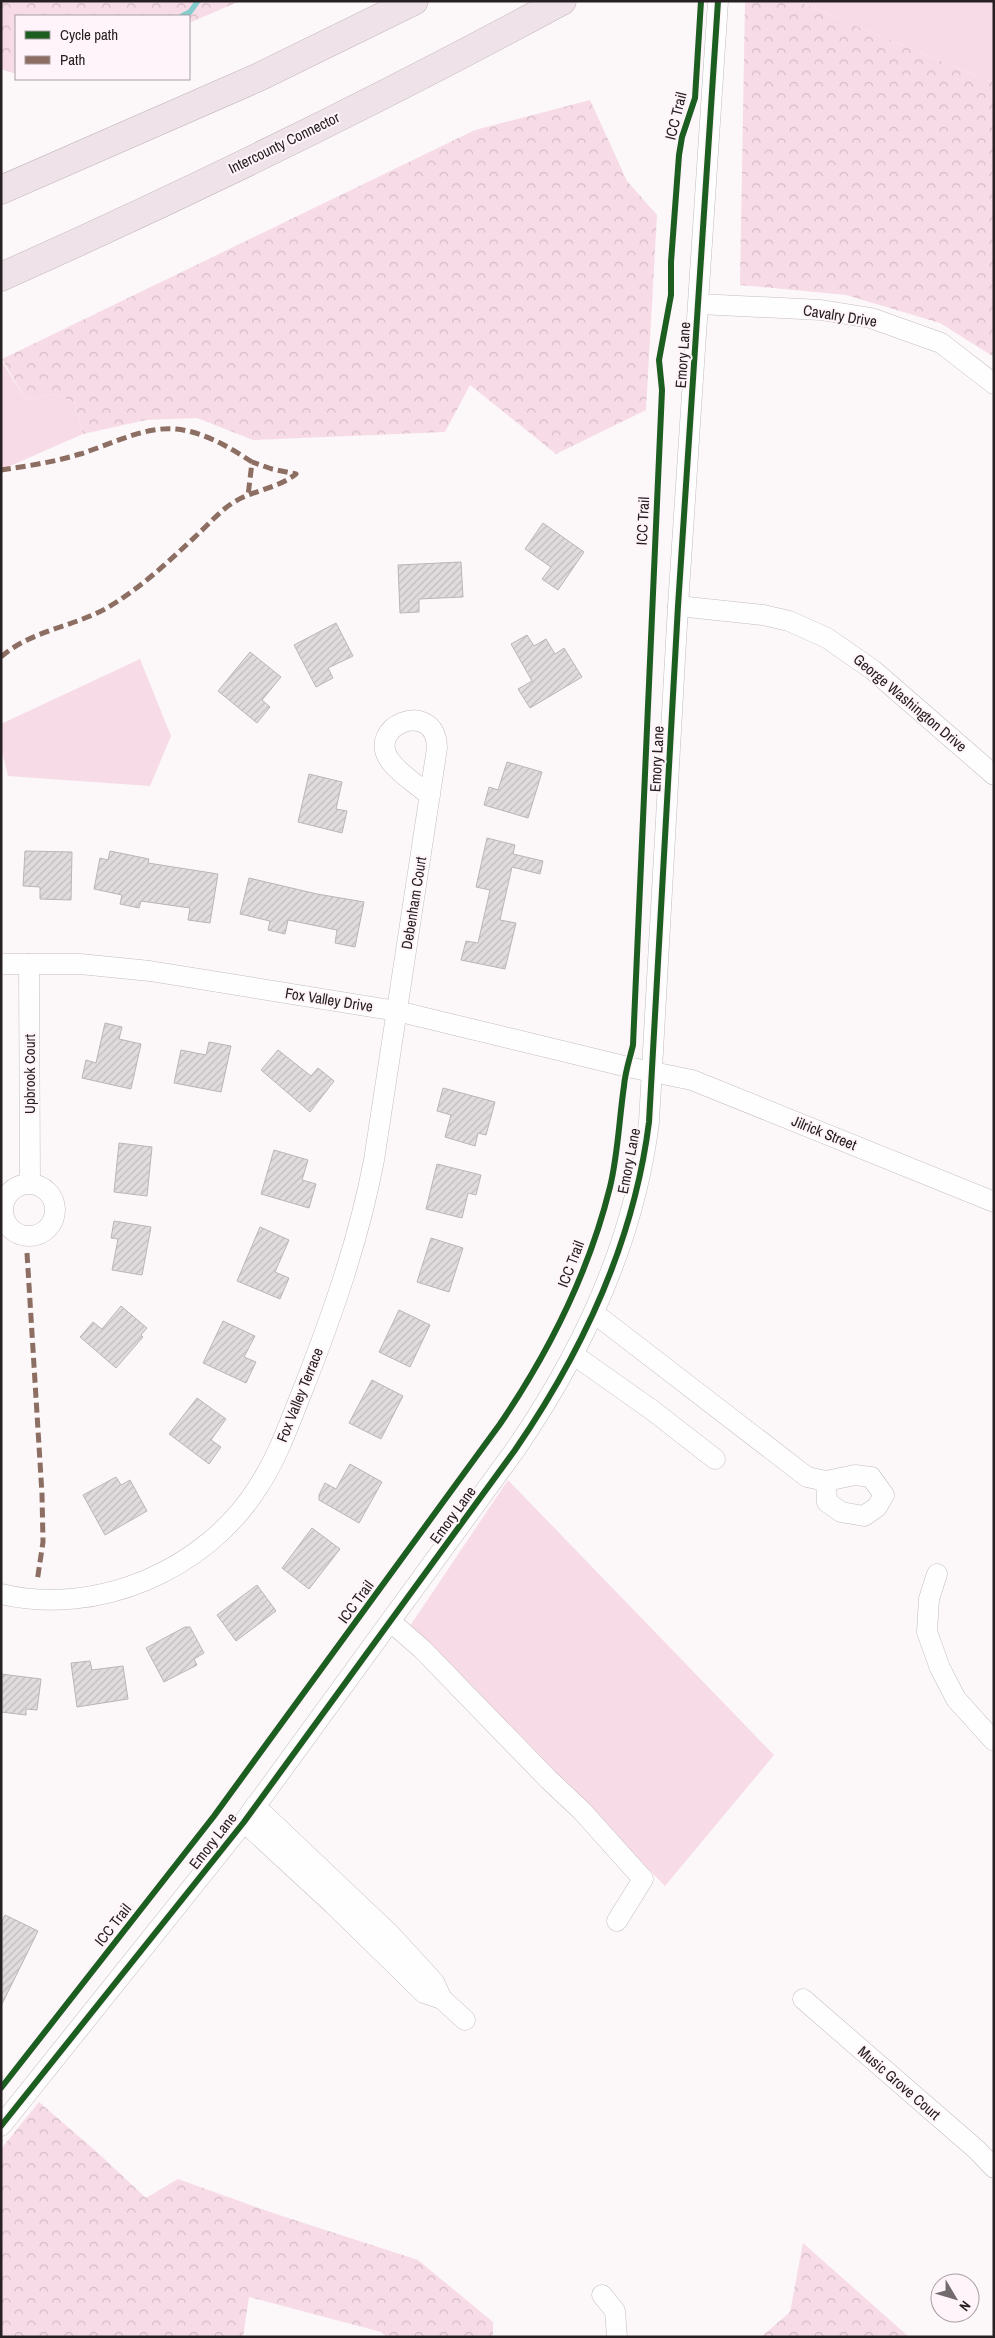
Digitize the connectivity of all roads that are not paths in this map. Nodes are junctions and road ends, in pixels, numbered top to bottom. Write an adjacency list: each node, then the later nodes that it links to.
1 (414, 1): 4 (highway)
2 (562, 1): 5 (highway, Intercounty Connector)
3 (718, 4): 6 (street, Emory Lane)
4 (1, 190)
5 (1, 277)
6 (699, 304): 7 (street, Cavalry Drive); 8 (street, Emory Lane)
7 (994, 384)
8 (678, 606): 9 (street, George Washington Drive); 14 (street, Emory Lane)
9 (994, 775)
10 (430, 796): 13 (street, Debenham Court)
11 (1, 964): 12 (street, Fox Valley Drive)
12 (29, 964): 13 (street, Fox Valley Drive); 15 (street, Upbrook Court)
13 (397, 1011): 14 (street, Fox Valley Drive); 22 (street, Fox Valley Terrace)
14 (652, 1072): 16 (street, Jilrick Street); 17 (street, Emory Lane)
15 (30, 1184)
16 (994, 1202)
17 (594, 1313): 18 (street, Emory Lane); 20 (street)
18 (574, 1355): 19 (street); 23 (street, Emory Lane)
19 (715, 1459)
20 (826, 1480)
21 (937, 1574): 24 (street)
22 (1, 1594)
23 (391, 1622): 25 (street, Emory Lane); 26 (street)
24 (994, 1741)
25 (249, 1814): 28 (street); 29 (street, Emory Lane)
26 (618, 1921)
27 (803, 1999): 30 (street, Music Grove Court)
28 (465, 2020)
29 (1, 2126)
30 (994, 2168)
31 (602, 2295): 32 (street)
32 (617, 2337)

